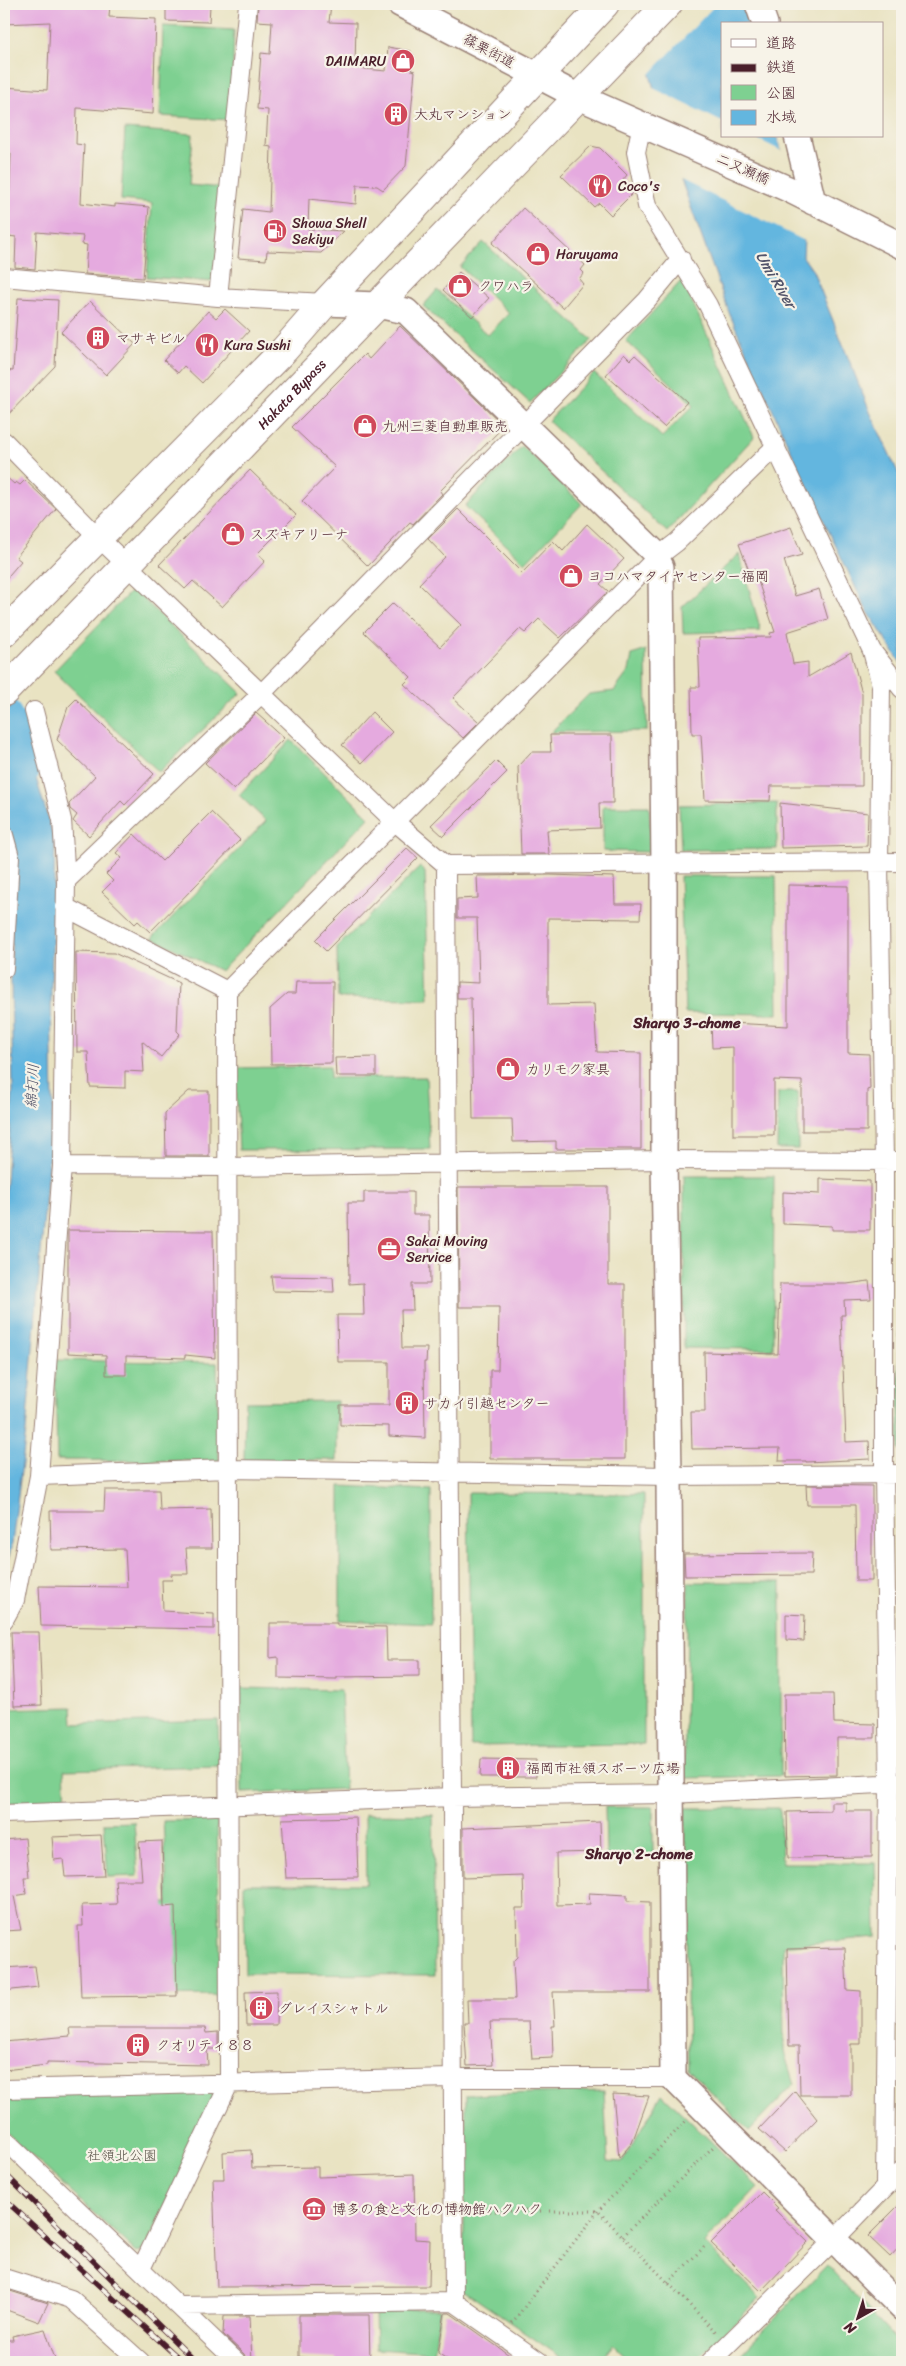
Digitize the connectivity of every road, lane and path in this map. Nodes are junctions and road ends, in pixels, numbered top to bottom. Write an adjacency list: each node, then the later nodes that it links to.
1 (248, 4): 15 (street)
2 (400, 4): 7 (street, 篠栗街道)
3 (668, 4): 8 (highway, Hakata Bypass)
4 (758, 4): 6 (street)
5 (600, 6): 7 (highway)
6 (764, 22)
7 (536, 76): 8 (street, 篠栗街道); 16 (highway)
8 (579, 97): 9 (street, 二又瀬橋); 17 (highway, Hakata Bypass)
9 (642, 124): 11 (street, 二又瀬橋); 13 (street)
10 (797, 138): 11 (street)
11 (813, 202): 12 (street, 二又瀬橋)
12 (902, 246)
13 (681, 259): 18 (street); 20 (street)
14 (4, 277): 15 (street)
15 (218, 297): 16 (street)
16 (325, 303): 17 (street); 21 (highway)
17 (377, 305): 18 (street); 23 (highway, Hakata Bypass)
18 (523, 424): 22 (street); 28 (street)
19 (4, 441): 21 (street)
20 (776, 446): 22 (street); 25 (street)
21 (99, 538): 23 (street); 24 (highway)
22 (656, 558): 30 (street); 35 (street)
23 (126, 564): 26 (highway, Hakata Bypass); 28 (street)
24 (4, 634)
25 (872, 651): 27 (street); 33 (street)
26 (9, 687)
27 (902, 689)
28 (262, 693): 30 (street); 36 (street)
29 (34, 711): 36 (street)
30 (394, 821): 34 (street); 39 (street)
31 (4, 835): 38 (street)
32 (902, 862): 33 (street)
33 (879, 863): 35 (street); 41 (street)
34 (446, 864): 35 (street); 43 (street)
35 (664, 864): 40 (street)
36 (66, 881): 37 (street)
37 (65, 907): 39 (street); 44 (street)
38 (4, 969)
39 (227, 991): 45 (street)
40 (664, 1160): 41 (street); 43 (street); 51 (street)
41 (884, 1161): 42 (street); 48 (street)
42 (902, 1161)
43 (446, 1164): 45 (street); 47 (street)
44 (62, 1166): 45 (street); 50 (street)
45 (227, 1167): 46 (street)
46 (227, 1469): 47 (street); 50 (street); 56 (street)
47 (449, 1472): 51 (street); 55 (street)
48 (884, 1474): 49 (street); 51 (street); 53 (street)
49 (902, 1474)
50 (39, 1476): 52 (street)
51 (669, 1476): 54 (street)
52 (4, 1620)
53 (896, 1783): 54 (street); 66 (street)
54 (670, 1794): 55 (street); 59 (street)
55 (452, 1797): 56 (street); 58 (street)
56 (230, 1807): 57 (street); 60 (street)
57 (4, 1814)
58 (451, 2078): 59 (street); 60 (street); 75 (street)
59 (673, 2078): 70 (street)
60 (230, 2084): 61 (street); 72 (street)
61 (4, 2089)
62 (687, 2120): 68 (path)
63 (4, 2139): 72 (street)
64 (714, 2146): 69 (path)
65 (902, 2170): 66 (street)
66 (885, 2186): 70 (street)
67 (464, 2211): 68 (path)
68 (598, 2211): 69 (path); 78 (path)
69 (623, 2236): 74 (path)
70 (833, 2241): 77 (street); 83 (street)
71 (706, 2245): 74 (path)
72 (141, 2269): 76 (street)
73 (4, 2278): 80 (street)
74 (668, 2283): 79 (path)
75 (454, 2302): 76 (street); 82 (street)
76 (180, 2306): 81 (street)
77 (902, 2308)
78 (512, 2324)
79 (721, 2336)
80 (141, 2362)
81 (237, 2362)
82 (540, 2362)
83 (710, 2362)

